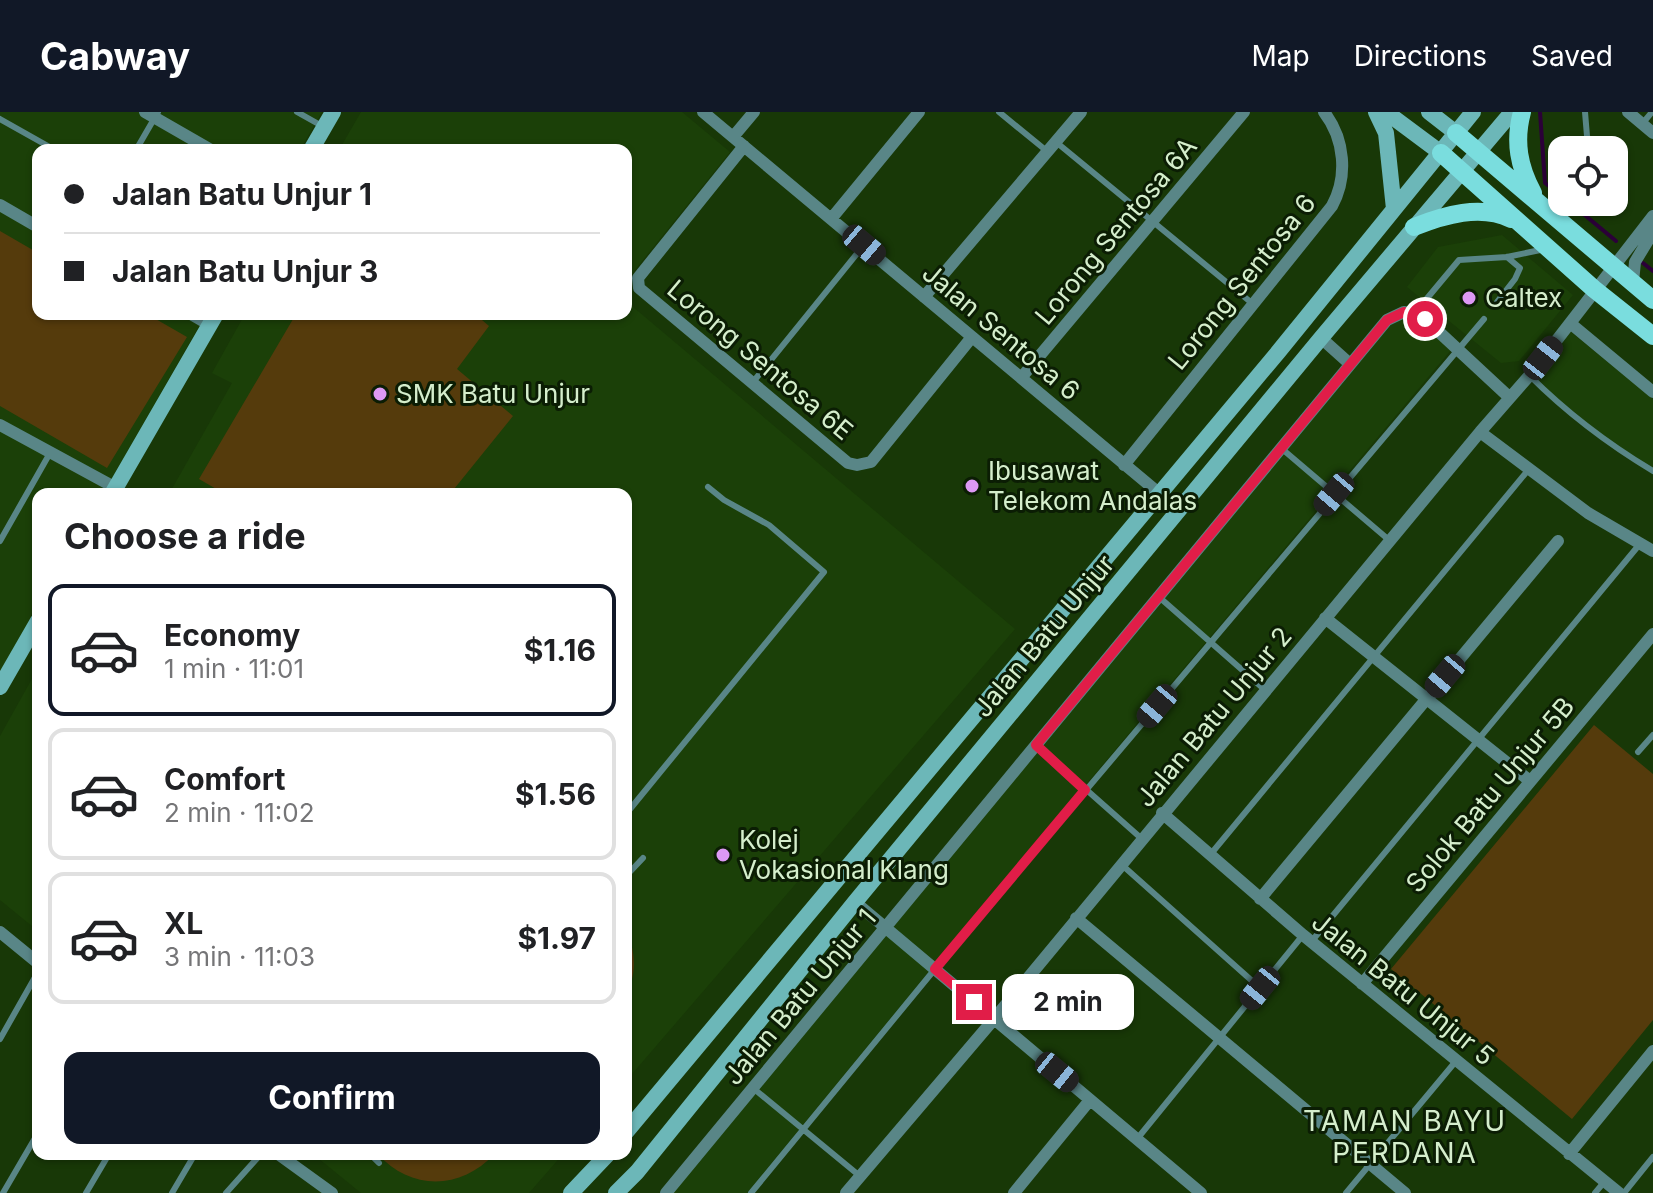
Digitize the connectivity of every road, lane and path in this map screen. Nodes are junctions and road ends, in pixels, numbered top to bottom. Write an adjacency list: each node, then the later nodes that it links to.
1 (297, 112): 22 (lane)
2 (333, 112): 22 (main road)
3 (703, 112): 26 (street, Jalan Sentosa 6)
4 (754, 112): 26 (street)
5 (919, 112): 39 (street)
6 (999, 112): 31 (lane)
7 (1081, 112): 31 (street)
8 (1244, 112): 40 (street, Lorong Sentosa 6A)
9 (1324, 112): 55 (street, Lorong Sentosa 6)
10 (1376, 112): 37 (main road)
11 (1386, 112): 33 (main road)
12 (1429, 112): 23 (main road)
13 (1473, 112): 23 (main road, Jalan Batu Unjur)
14 (1512, 112): 32 (main road, Jalan Batu Unjur)
15 (1522, 112): 35 (main road)
16 (1585, 112): 25 (lane)
17 (1628, 112): 21 (street)
18 (1652, 112): 21 (lane)
19 (153, 114): 28 (lane); 29 (street)
20 (0, 119): 27 (lane)
21 (1642, 124): 24 (street)
22 (324, 127): 30 (main road)
23 (1456, 133): 32 (main road); 33 (main road, Jalan Batu Unjur)
24 (1653, 133)
25 (1587, 136)
26 (738, 142): 39 (street, Jalan Sentosa 6); 67 (street, Lorong Sentosa 6E)
27 (44, 144)
28 (139, 144)
29 (201, 144)
30 (314, 144)
31 (1052, 147): 40 (lane); 52 (street)
32 (1477, 151): 34 (main road, Jalan Batu Unjur); 35 (main road)
33 (1441, 153): 34 (main road); 37 (main road, Jalan Batu Unjur)
34 (1461, 170): 41 (main road); 43 (main road, Jalan Batu Unjur)
35 (1538, 203): 49 (main road)
36 (0, 205): 42 (street)
37 (1394, 209): 80 (main road, Jalan Batu Unjur)
38 (1653, 216): 46 (street)
39 (831, 219): 45 (street, Jalan Sentosa 6)
40 (1153, 223): 55 (lane); 66 (street, Lorong Sentosa 6A)
41 (1521, 223): 43 (main road); 47 (main road)
42 (32, 224)
43 (1414, 227): 62 (main road, Jalan Batu Unjur)
44 (1653, 232): 46 (street)
45 (864, 245): 52 (street, Jalan Sentosa 6); 67 (lane)
46 (1644, 245): 49 (street, Jalan Batu Unjur 2); 50 (street)
47 (1549, 248): 48 (lane); 51 (main road)
48 (1507, 257): 54 (lane); 56 (lane)
49 (1613, 266): 50 (main road); 51 (street, Jalan Batu Unjur 2)
50 (1633, 282): 53 (main road)
51 (1594, 289): 59 (street, Jalan Batu Unjur 2); 60 (main road)
52 (924, 297): 61 (street, Jalan Sentosa 6)
53 (1653, 300)
54 (1497, 302)
55 (1253, 304): 74 (street, Lorong Sentosa 6)
56 (1413, 315): 63 (street); 64 (street, Jalan Batu Unjur 1)
57 (1484, 319): 63 (lane)
58 (212, 320): 79 (main road)
59 (1570, 323): 65 (street, Jalan Batu Unjur 2); 68 (street)
60 (1653, 336)
61 (972, 337): 66 (street, Jalan Sentosa 6); 67 (street, Lorong Sentosa 6E)
62 (1321, 338): 64 (street); 110 (main road, Jalan Batu Unjur)
63 (1458, 348): 69 (street); 81 (lane)
64 (1350, 364): 72 (street, Jalan Batu Unjur 1)
65 (1529, 376): 69 (street, Jalan Batu Unjur 2); 76 (lane)
66 (1021, 378): 74 (street, Jalan Sentosa 6)
67 (753, 382)
68 (1653, 392)
69 (1509, 397): 71 (street, Jalan Batu Unjur 2)
70 (0, 425): 73 (street)
71 (1480, 432): 75 (street); 82 (street, Jalan Batu Unjur 2)
72 (1281, 448): 81 (lane); 87 (street, Jalan Batu Unjur 1)
73 (50, 453): 78 (street); 83 (lane)
74 (1124, 465): 80 (street, Jalan Sentosa 6)
75 (1529, 469): 85 (street); 92 (lane)
76 (1653, 471)
77 (708, 487): 102 (lane)
78 (109, 488)
79 (116, 488)
80 (1160, 494): 111 (main road, Jalan Batu Unjur)
81 (1334, 494): 82 (lane); 91 (lane)
82 (1389, 540): 88 (street, Jalan Batu Unjur 2)
83 (0, 541)
84 (1558, 541): 95 (street)
85 (1639, 545): 86 (street); 97 (lane)
86 (1653, 551)
87 (1159, 597): 91 (lane); 98 (street, Jalan Batu Unjur 1)
88 (1325, 618): 92 (street); 94 (street, Jalan Batu Unjur 2)
89 (32, 631): 93 (main road)
90 (1653, 634): 100 (street, Solok Batu Unjur 5B)
91 (1211, 642): 94 (lane); 101 (lane)
92 (1374, 657): 95 (street); 105 (lane)
93 (0, 687)
94 (1265, 690): 103 (street, Jalan Batu Unjur 2)
95 (1426, 699): 97 (street); 109 (street)
96 (1653, 735): 99 (lane)
97 (1478, 740): 100 (street); 115 (lane)
98 (1036, 745): 101 (lane); 113 (street, Jalan Batu Unjur 1)
99 (1638, 752)
100 (1530, 781): 119 (street, Solok Batu Unjur 5B)
101 (1085, 790): 104 (lane); 117 (lane)
102 (632, 807)
103 (1162, 813): 104 (street, Jalan Batu Unjur 2); 105 (street, Jalan Batu Unjur 5)
104 (1142, 839): 107 (street, Jalan Batu Unjur 2)
105 (1210, 855): 109 (street, Jalan Batu Unjur 5)
106 (643, 858): 108 (lane)
107 (1122, 865): 112 (street, Jalan Batu Unjur 2); 120 (lane)
108 (632, 870)
109 (1260, 899): 115 (street, Jalan Batu Unjur 5)
110 (855, 902): 111 (main road); 113 (street); 151 (main road, Jalan Batu Unjur)
111 (815, 906): 128 (main road, Jalan Batu Unjur)
112 (1076, 918): 121 (street, Jalan Batu Unjur 2); 122 (street)
113 (886, 928): 117 (street); 126 (street, Jalan Batu Unjur 1)
114 (0, 932): 116 (street)
115 (1307, 939): 119 (street, Jalan Batu Unjur 5); 120 (lane)
116 (32, 958)
117 (935, 969): 121 (street); 129 (lane)
118 (32, 983): 123 (lane)
119 (1362, 984): 125 (street, Jalan Batu Unjur 5)
120 (1260, 988): 122 (lane)
121 (994, 1019): 127 (street); 142 (street, Jalan Batu Unjur 2)
122 (1219, 1038): 130 (lane); 141 (street)
123 (0, 1039)
124 (1653, 1051): 132 (street)
125 (1456, 1061): 132 (street, Jalan Batu Unjur 5); 141 (lane)
126 (753, 1088): 129 (lane); 152 (street, Jalan Batu Unjur 1)
127 (1090, 1100): 130 (street); 155 (street)
128 (632, 1125)
129 (802, 1131): 142 (lane); 153 (lane)
130 (1137, 1139): 146 (street)
131 (32, 1143): 144 (lane)
132 (1569, 1154): 143 (street, Jalan Batu Unjur 5)
133 (1653, 1157): 159 (lane)
134 (105, 1160): 147 (lane)
135 (191, 1160): 148 (lane)
136 (256, 1160): 149 (lane)
137 (286, 1160): 145 (street)
138 (376, 1160): 140 (lane)
139 (602, 1160): 150 (main road)
140 (379, 1163)
141 (1370, 1164): 156 (lane); 157 (street)
142 (861, 1177): 154 (street, Jalan Batu Unjur 2)
143 (1605, 1181): 158 (lane); 159 (street, Jalan Batu Unjur 5)
144 (3, 1191)
145 (326, 1191)
146 (1194, 1191)
147 (86, 1193)
148 (172, 1193)
149 (226, 1193)
150 (571, 1193)
151 (616, 1193)
152 (666, 1193)
153 (751, 1193)
154 (846, 1193)
155 (1014, 1193)
156 (1346, 1193)
157 (1405, 1193)
158 (1595, 1193)
159 (1622, 1193)

